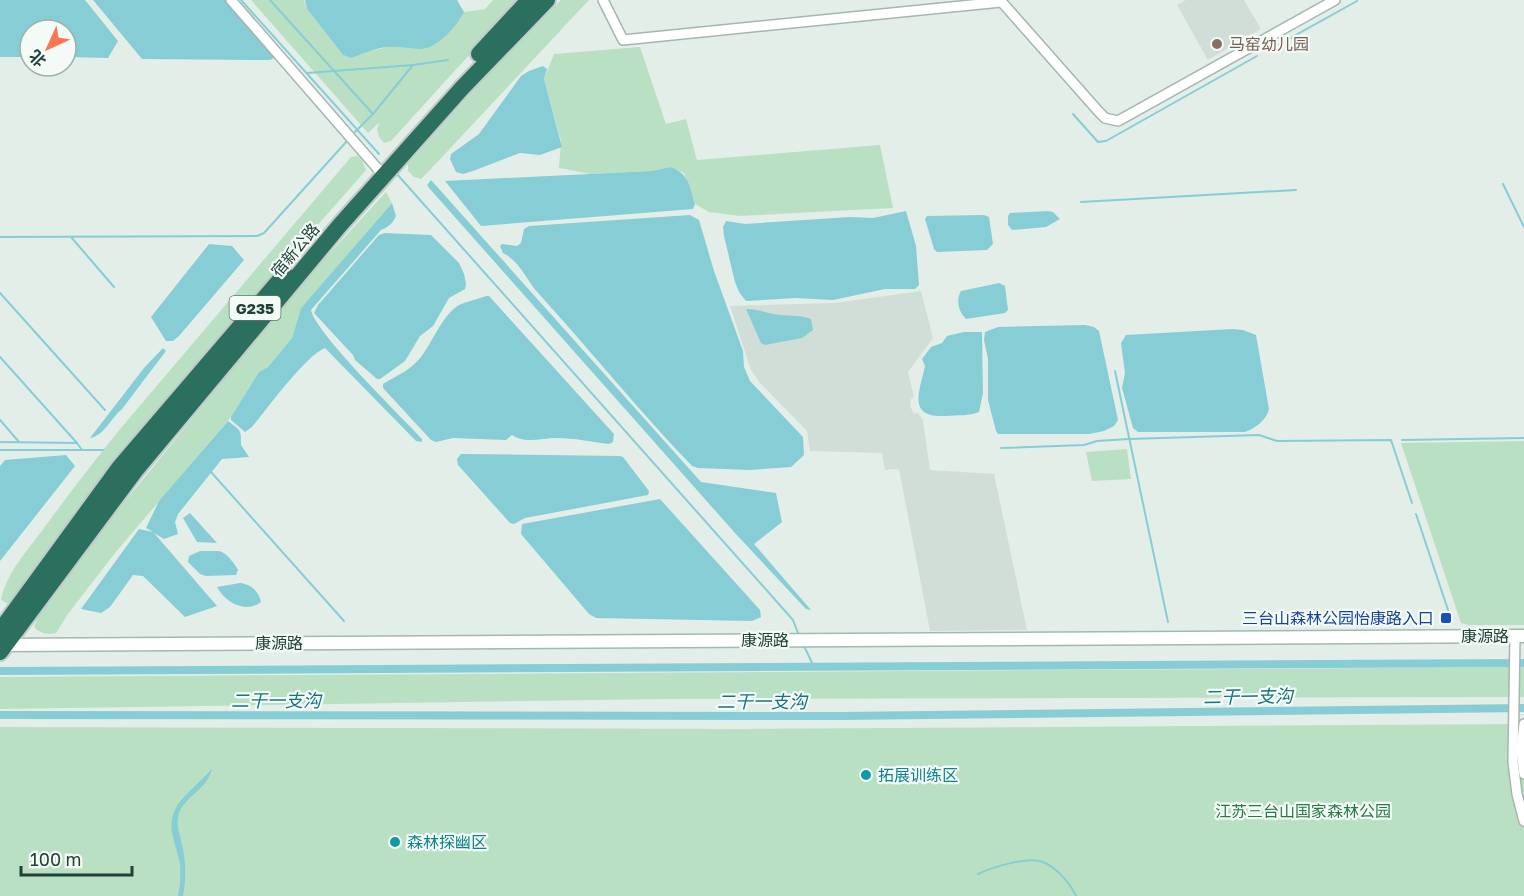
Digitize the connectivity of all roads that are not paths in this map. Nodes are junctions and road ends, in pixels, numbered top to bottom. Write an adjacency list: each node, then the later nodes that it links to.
1 (231, 0): 7 (street)
2 (529, 0): 7 (highway, 宿新公路 / G235)
3 (547, 0): 7 (highway, 宿新公路)
4 (603, 0): 6 (street)
5 (1335, 0): 6 (street)
6 (1001, 1)
7 (381, 171): 9 (highway, 宿新公路 / G235)
8 (1519, 636): 9 (street, 康源路); 12 (street)
9 (2, 643)
10 (1524, 724): 11 (street)
11 (1524, 774)
12 (1524, 821)

